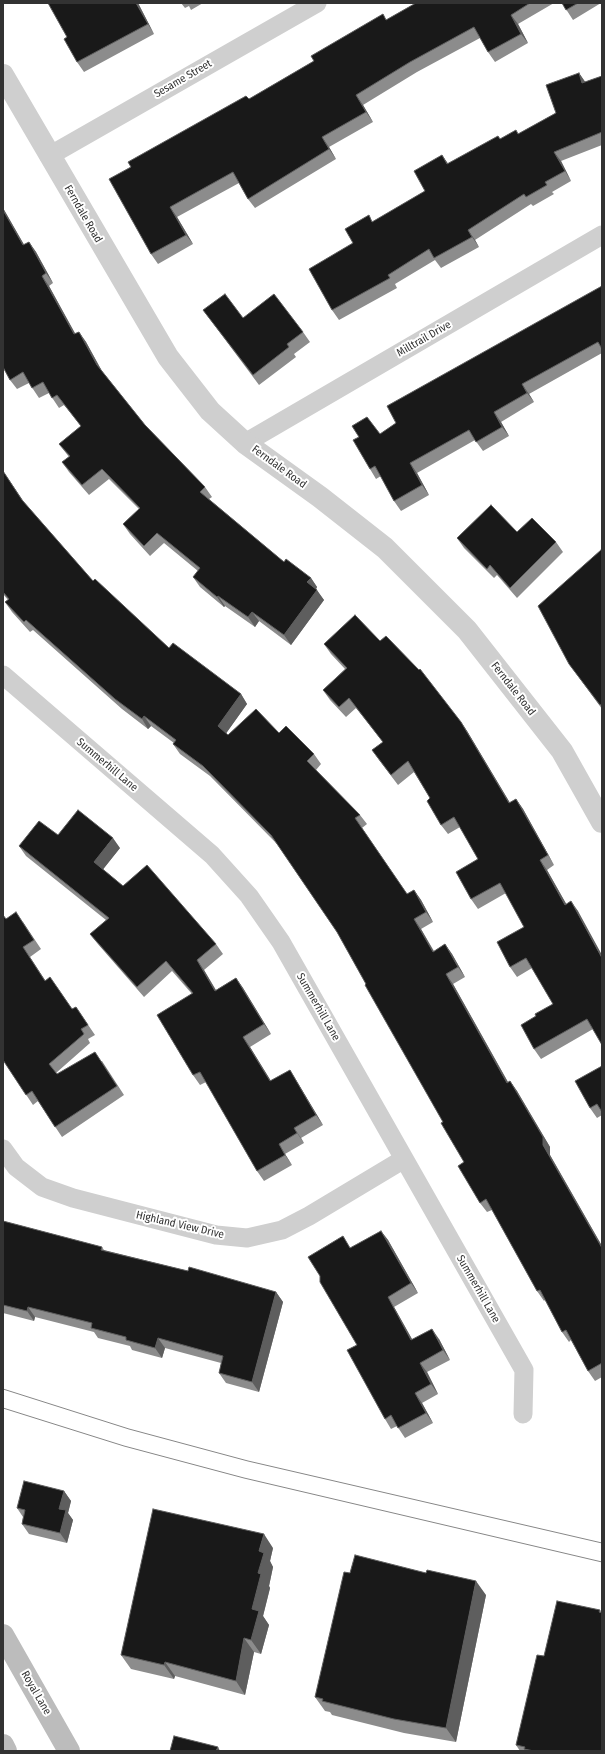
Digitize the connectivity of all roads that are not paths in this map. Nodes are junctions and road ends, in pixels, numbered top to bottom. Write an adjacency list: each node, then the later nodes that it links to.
1 (317, 3): 3 (street, Sesame Street)
2 (3, 74): 3 (street, Ferndale Road)
3 (49, 156): 5 (street, Ferndale Road)
4 (602, 235): 5 (street, Milltrail Drive)
5 (245, 443): 7 (street, Ferndale Road)
6 (3, 674): 9 (street, Summerhill Lane)
7 (602, 822)
8 (3, 1149): 9 (street, Highland View Drive)
9 (404, 1159): 10 (street, Summerhill Lane)
10 (523, 1414)
11 (3, 1635): 14 (main road, Royal Lane)
12 (3, 1745): 13 (main road)
13 (6, 1751)
14 (69, 1751)

